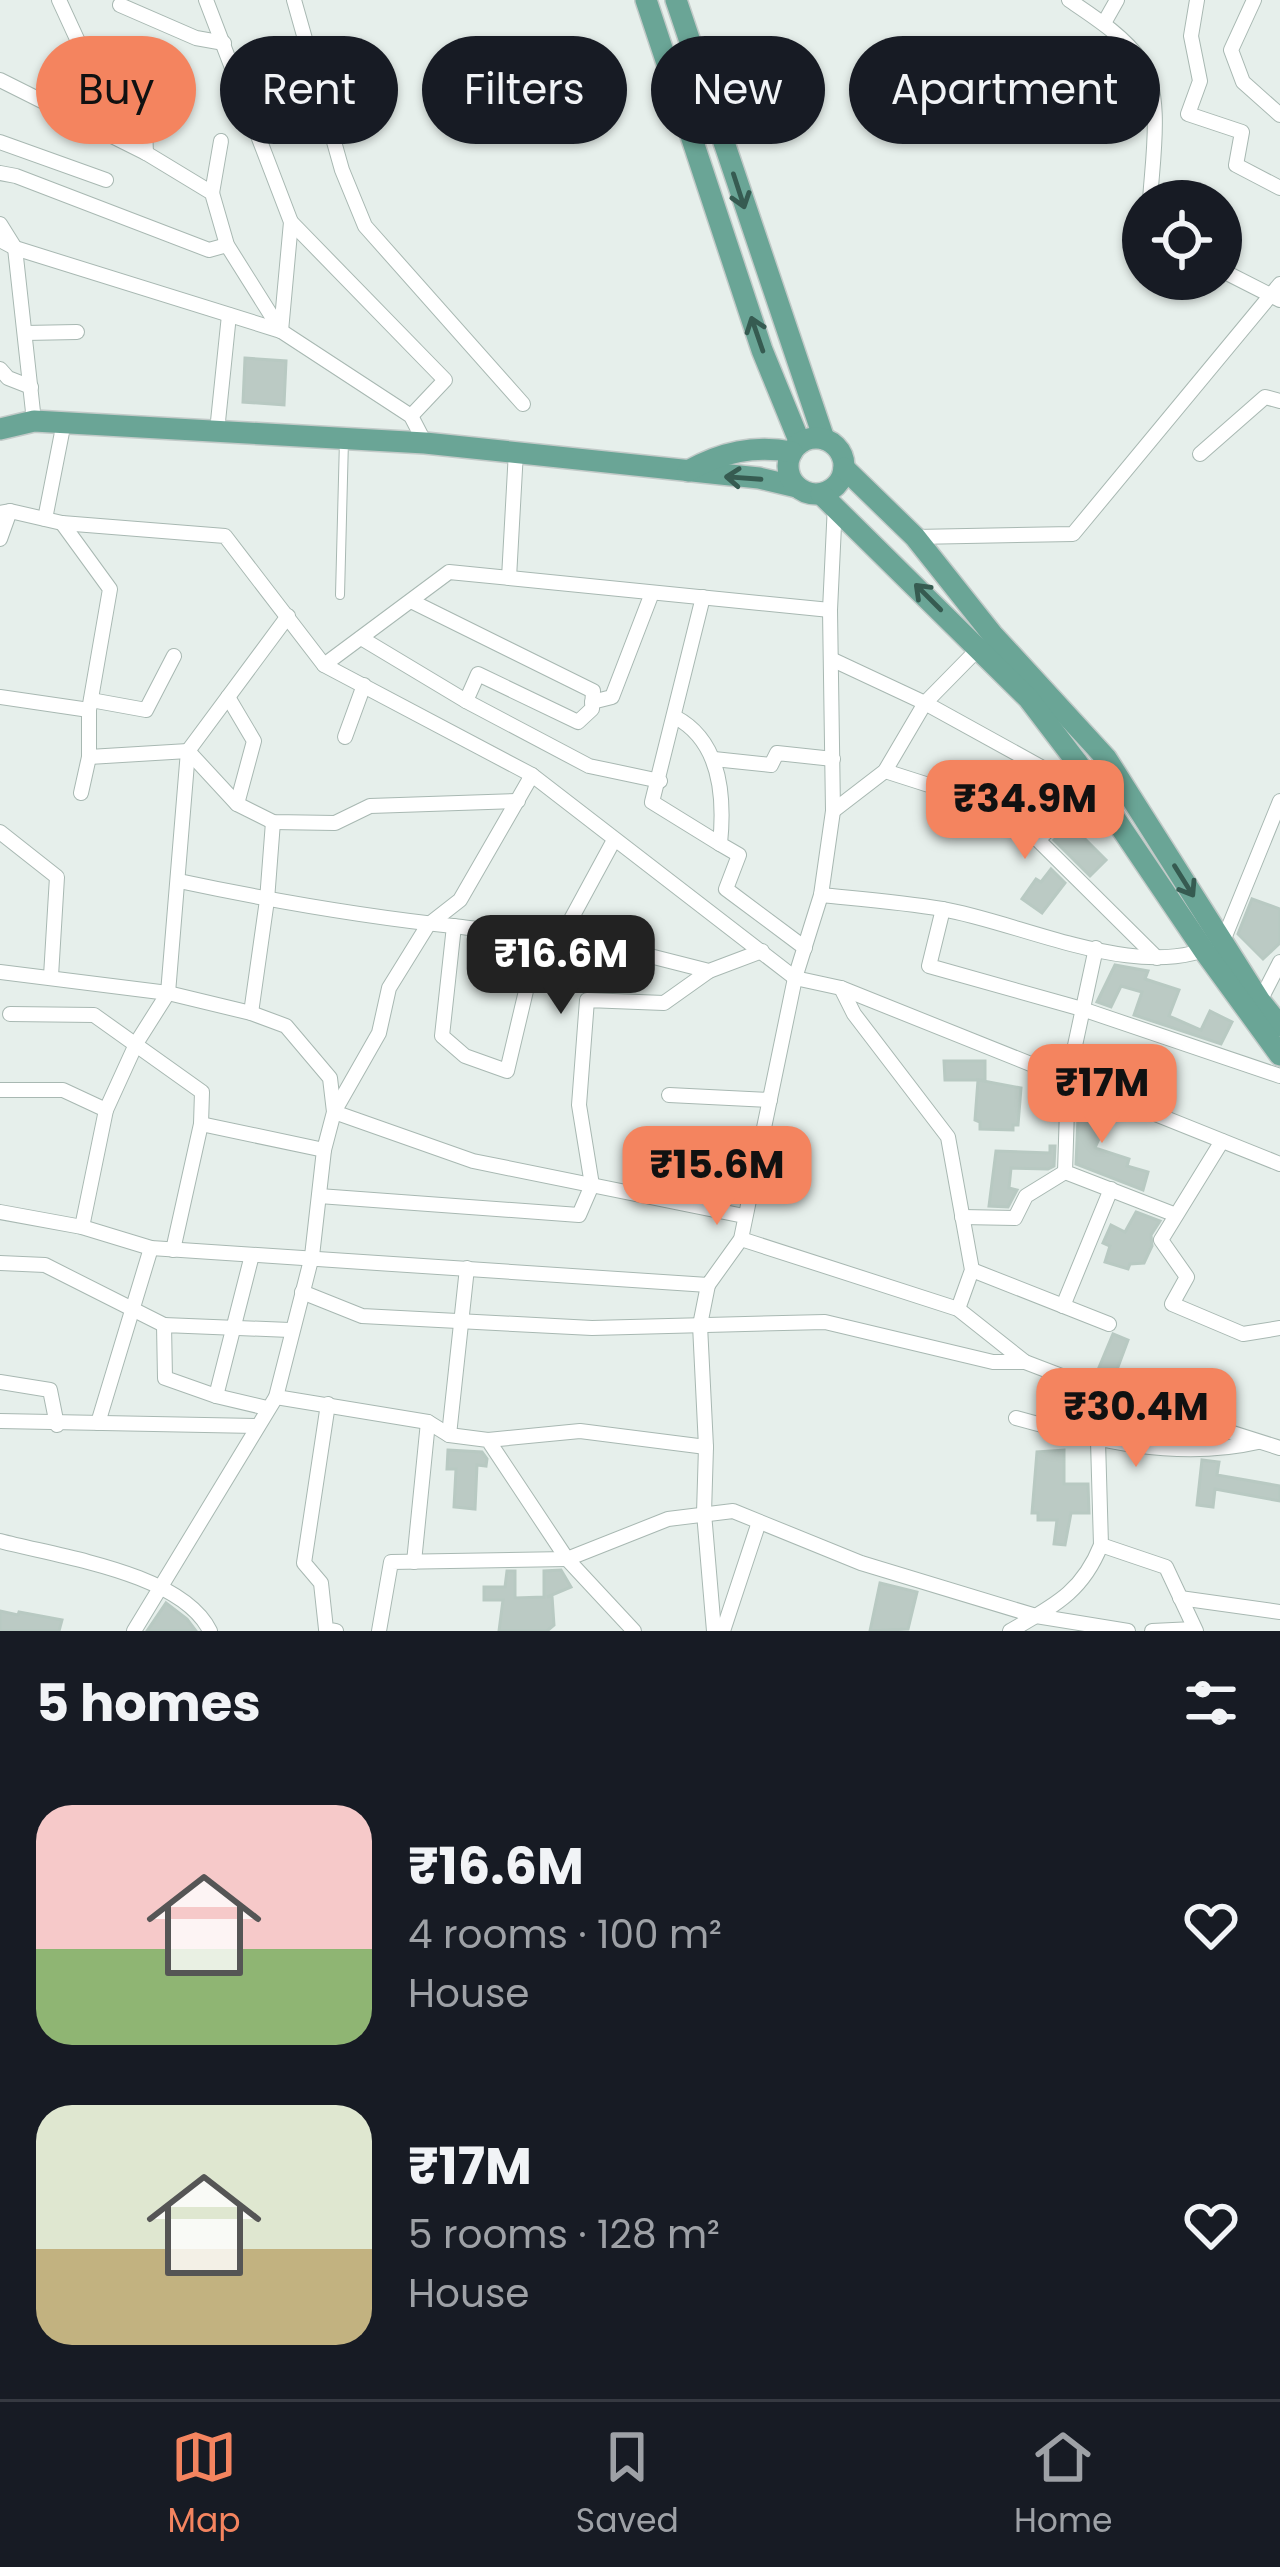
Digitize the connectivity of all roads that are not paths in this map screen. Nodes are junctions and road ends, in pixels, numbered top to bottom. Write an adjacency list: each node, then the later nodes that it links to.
1 (59, 0): 12 (street)
2 (206, 0): 13 (street)
3 (294, 0): 41 (street)
4 (646, 0): 50 (main road, one-way to 4)
5 (676, 0): 48 (main road, one-way to 48)
6 (1070, 0): 11 (street)
7 (1117, 0): 11 (street)
8 (1198, 0): 25 (street)
9 (1254, 0): 16 (street)
10 (120, 5): 14 (street)
11 (1104, 23): 24 (street)
12 (76, 36)
13 (221, 36)
14 (220, 42)
15 (0, 80): 21 (street)
16 (1280, 115)
17 (0, 142): 23 (street)
18 (146, 144): 21 (street)
19 (220, 144): 26 (street)
20 (262, 144): 27 (street)
21 (146, 153): 26 (street)
22 (0, 173): 30 (street)
23 (106, 180)
24 (1151, 180)
25 (1280, 188)
26 (212, 193): 30 (street)
27 (291, 222): 36 (street); 42 (street)
28 (0, 224): 31 (street)
29 (0, 240): 31 (street)
30 (227, 244): 36 (street)
31 (15, 248): 34 (street); 37 (street)
32 (1242, 279): 33 (street)
33 (1277, 293): 60 (street)
34 (230, 315): 36 (street); 46 (street)
35 (77, 332): 37 (street)
36 (281, 332): 42 (street)
37 (25, 333): 39 (street)
38 (0, 369): 39 (street)
39 (32, 387): 43 (street)
40 (1280, 401): 52 (street)
41 (523, 404)
42 (411, 416): 49 (street)
43 (34, 421): 44 (main road); 45 (main road)
44 (64, 422): 46 (main road); 58 (street)
45 (0, 429)
46 (217, 431): 47 (main road)
47 (344, 438): 49 (main road); 64 (lane)
48 (824, 439): 50 (main road); 53 (main road)
49 (424, 443): 51 (main road)
50 (796, 448): 54 (main road); 55 (main road)
51 (516, 451): 54 (main road); 62 (street)
52 (1200, 454)
53 (844, 468): 56 (main road); 60 (main road)
54 (688, 471): 55 (main road, one-way to 54)
55 (797, 487): 56 (main road)
56 (828, 499): 67 (street); 70 (main road, one-way to 56)
57 (5, 512): 58 (street); 61 (street)
58 (45, 519): 59 (street)
59 (62, 523): 68 (street); 80 (street)
60 (915, 538): 70 (main road)
61 (0, 539)
62 (509, 578): 63 (street); 66 (street)
63 (652, 593): 65 (street); 78 (street)
64 (340, 596)
65 (703, 597): 67 (street); 81 (street)
66 (413, 602): 69 (street); 78 (street)
67 (830, 610): 72 (street)
68 (287, 616): 73 (street); 76 (street)
69 (361, 638): 73 (street); 77 (street)
70 (985, 641): 79 (street); 90 (main road); 109 (main road, one-way to 109)
71 (174, 656): 80 (street)
72 (831, 659): 79 (street); 86 (street)
73 (324, 665): 74 (street)
74 (364, 685): 82 (street); 88 (street)
75 (0, 697): 80 (street)
76 (228, 698): 83 (street); 94 (street)
77 (466, 701): 78 (street); 89 (street)
78 (592, 702)
79 (925, 703): 87 (street); 90 (street)
80 (90, 705): 84 (street)
81 (675, 717): 85 (street); 89 (street)
82 (345, 737)
83 (188, 751): 84 (street); 94 (street); 101 (street)
84 (89, 757): 91 (street)
85 (714, 759): 86 (street); 100 (street)
86 (833, 759): 95 (street)
87 (885, 771): 95 (street); 99 (street)
88 (532, 775): 92 (street); 98 (street)
89 (661, 781): 100 (street)
90 (1091, 790): 99 (street); 109 (main road)
91 (81, 793)
92 (518, 801): 96 (street); 105 (street)
93 (1280, 801): 109 (street)
94 (237, 804): 96 (street)
95 (833, 811): 102 (street)
96 (273, 822): 103 (street)
97 (0, 832): 117 (street)
98 (614, 840): 107 (street); 112 (street)
99 (1038, 840): 113 (street)
100 (720, 844): 110 (street)
101 (179, 880): 103 (street); 120 (street)
102 (821, 895): 104 (street); 110 (street)
103 (267, 900): 105 (street); 123 (street)
104 (943, 909): 111 (street); 122 (street)
105 (428, 925): 106 (street); 134 (street)
106 (454, 926): 108 (street); 108 (street)
107 (562, 934): 108 (street); 115 (street)
108 (539, 936)
109 (1214, 947): 113 (street); 121 (main road); 127 (main road)
110 (805, 948): 118 (street)
111 (1096, 948): 113 (street); 122 (street)
112 (762, 951): 115 (street); 118 (street)
113 (1159, 960)
114 (1280, 962): 121 (street)
115 (709, 970): 140 (street)
116 (0, 972): 117 (street)
117 (51, 976): 120 (street)
118 (795, 978): 119 (street); 132 (street)
119 (841, 988): 129 (street); 146 (street)
120 (168, 993): 123 (street); 126 (street)
121 (1260, 1001): 125 (main road)
122 (1082, 1009): 128 (street); 129 (street)
123 (251, 1013): 134 (street)
124 (10, 1014): 126 (street)
125 (1280, 1026)
126 (137, 1042): 133 (street); 135 (street)
127 (1280, 1055)
128 (1280, 1076)
129 (1068, 1078): 136 (street); 139 (street)
130 (0, 1090): 133 (street)
131 (669, 1095): 132 (street)
132 (770, 1100): 145 (street)
133 (106, 1110): 147 (street)
134 (334, 1112): 137 (street); 140 (street)
135 (202, 1124): 137 (street); 150 (street)
136 (1222, 1142): 138 (street); 144 (street)
137 (324, 1150): 142 (street)
138 (1280, 1164)
139 (1066, 1172): 141 (street); 146 (street)
140 (592, 1185): 142 (street); 145 (street)
141 (1111, 1189): 144 (street); 158 (street)
142 (319, 1196): 152 (street)
143 (0, 1212): 147 (street)
144 (1176, 1215): 166 (street)
145 (744, 1216): 148 (street)
146 (962, 1217): 155 (street)
147 (82, 1227): 149 (street)
148 (741, 1239): 156 (street); 160 (street)
149 (151, 1248): 150 (street); 159 (street)
150 (173, 1250): 151 (street)
151 (252, 1255): 152 (street); 165 (street)
152 (312, 1256): 154 (street); 157 (street)
153 (0, 1263): 159 (street)
154 (467, 1268): 156 (street); 161 (street)
155 (972, 1270): 158 (street); 160 (street)
156 (708, 1286): 164 (street)
157 (302, 1292): 161 (street); 167 (street)
158 (1063, 1306): 162 (street)
159 (132, 1309): 163 (street); 177 (street)
160 (958, 1309): 168 (street)
161 (461, 1321): 164 (street); 180 (street)
162 (1108, 1324)
163 (164, 1325): 165 (street); 171 (street)
164 (700, 1325): 168 (street); 184 (street)
165 (233, 1328): 167 (street); 171 (street)
166 (1280, 1328)
167 (290, 1330): 172 (street)
168 (1024, 1362): 170 (street)
169 (0, 1382): 178 (street)
170 (1106, 1393): 182 (street); 183 (street)
171 (216, 1396): 172 (street)
172 (271, 1402): 173 (street); 179 (street)
173 (328, 1404): 176 (street); 199 (street)
174 (1016, 1418): 182 (street)
175 (0, 1421): 178 (street)
176 (428, 1422): 180 (street); 191 (street)
177 (98, 1423): 178 (street); 179 (street)
178 (57, 1425)
179 (256, 1426): 192 (street)
180 (449, 1435): 181 (street)
181 (488, 1440): 184 (street); 190 (street)
182 (1099, 1441): 183 (street); 189 (street)
183 (1258, 1442): 185 (street)
184 (706, 1447): 186 (street)
185 (1280, 1448)
186 (704, 1513): 187 (street); 190 (street); 202 (street)
187 (759, 1522): 195 (street); 202 (street)
188 (0, 1541): 192 (street)
189 (1101, 1545): 193 (street); 195 (street)
190 (567, 1559): 191 (street); 201 (street)
191 (414, 1562): 200 (street)
192 (160, 1584): 197 (street); 198 (street)
193 (1180, 1598): 194 (street); 196 (street)
194 (1280, 1612)
195 (1036, 1616): 203 (street); 204 (street)
196 (1195, 1630): 205 (street)
197 (134, 1631)
198 (210, 1631)
199 (336, 1631)
200 (380, 1631)
201 (634, 1631)
202 (719, 1631)
203 (1010, 1631)
204 (1128, 1631)
205 (1152, 1631)

